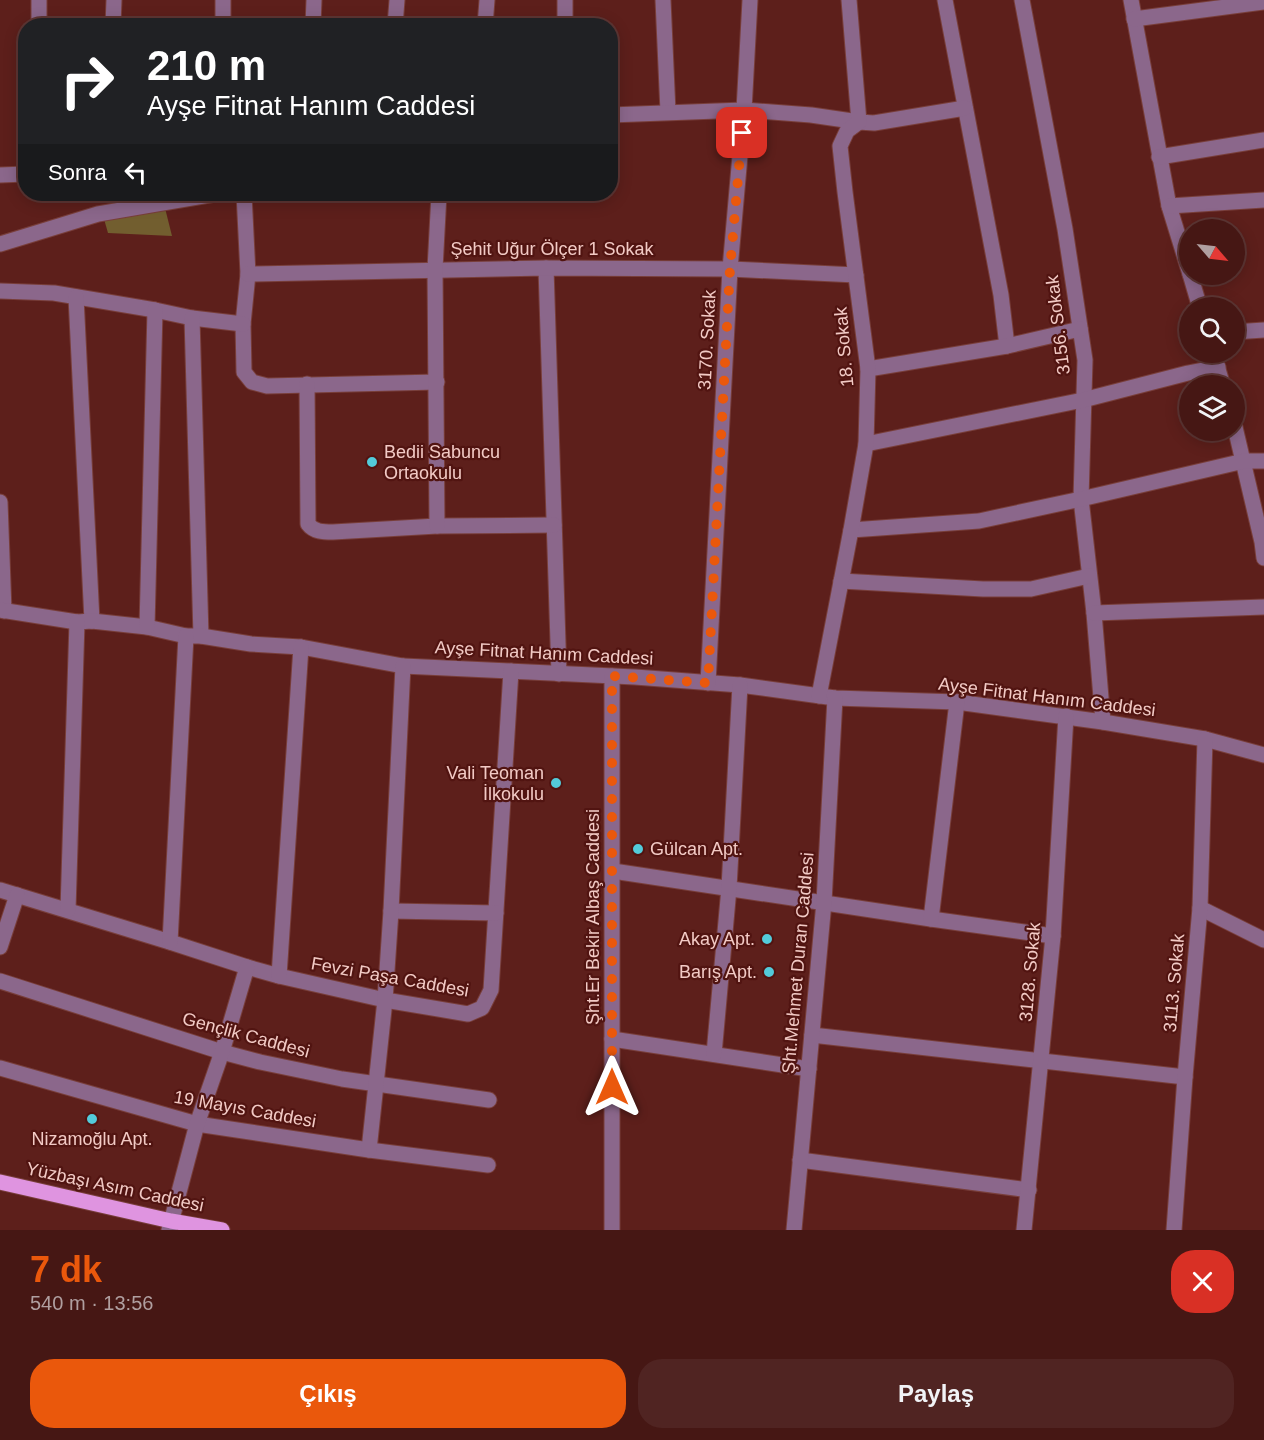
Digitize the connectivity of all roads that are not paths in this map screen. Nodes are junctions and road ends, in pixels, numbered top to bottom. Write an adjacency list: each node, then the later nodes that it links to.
1 (39, 0): 15 (street)
2 (114, 0): 16 (street)
3 (223, 0): 17 (street)
4 (314, 0): 18 (street)
5 (397, 0): 19 (street)
6 (487, 0): 20 (street)
7 (565, 0): 21 (street)
8 (663, 0): 25 (street)
9 (750, 0): 24 (street, 3170. Sokak)
10 (849, 0): 27 (street)
11 (945, 0): 23 (street)
12 (1022, 0): 49 (street, 3156. Sokak)
13 (1131, 0): 22 (street)
14 (1264, 2): 22 (street)
15 (39, 18)
16 (113, 18)
17 (223, 18)
18 (313, 18)
19 (396, 18)
20 (486, 18)
21 (565, 18)
22 (1134, 19): 29 (street)
23 (965, 108): 27 (street); 52 (street)
24 (744, 110): 25 (street); 27 (street); 41 (street, 3170. Sokak)
25 (668, 112): 26 (street)
26 (618, 115)
27 (859, 122): 43 (street, 18. Sokak)
28 (1264, 140): 29 (street)
29 (1159, 157): 36 (street)
30 (18, 175): 31 (street)
31 (0, 176)
32 (1264, 200): 36 (street)
33 (174, 201): 38 (street)
34 (244, 201): 42 (street)
35 (439, 201): 40 (street)
36 (1169, 206): 37 (street)
37 (1179, 238)
38 (0, 244)
39 (546, 268): 40 (street, Şehit Uğur Ölçer 1 Sokak); 41 (street, Şehit Uğur Ölçer 1 Sokak); 64 (street)
40 (435, 269): 42 (street, Şehit Uğur Ölçer 1 Sokak); 55 (street)
41 (730, 269): 43 (street, Şehit Uğur Ölçer 1 Sokak); 81 (street, 3170. Sokak)
42 (248, 274): 48 (street)
43 (856, 274): 54 (street, 18. Sokak)
44 (0, 291): 45 (street)
45 (76, 297): 46 (street); 73 (street)
46 (155, 310): 47 (street); 74 (street)
47 (192, 318): 48 (street); 75 (street)
48 (243, 324): 56 (street)
49 (1080, 329): 52 (street); 57 (street, 3156. Sokak)
50 (1264, 330): 51 (street)
51 (1245, 331)
52 (1006, 346): 54 (street)
53 (1210, 363): 57 (street)
54 (868, 369): 59 (street, 18. Sokak)
55 (437, 382): 56 (street); 65 (street)
56 (308, 384): 65 (street)
57 (1083, 400): 59 (street); 62 (street, 3156. Sokak)
58 (1239, 441): 60 (street)
59 (866, 444): 66 (street, 18. Sokak)
60 (1244, 461): 61 (street); 62 (street); 67 (street)
61 (1264, 461)
62 (1081, 499): 66 (street); 68 (street, 3156. Sokak)
63 (0, 502): 71 (street)
64 (554, 525): 65 (street); 79 (street)
65 (437, 526)
66 (851, 530): 69 (street, 18. Sokak)
67 (1264, 558)
68 (1089, 576): 69 (street); 72 (street, 3156. Sokak)
69 (841, 581): 83 (street, 18. Sokak)
70 (1264, 607): 72 (street)
71 (2, 610): 73 (street, Ayşe Fitnat Hanım Caddesi)
72 (1094, 613): 87 (street, 3156. Sokak)
73 (85, 622): 74 (street, Ayşe Fitnat Hanım Caddesi); 96 (street)
74 (147, 627): 75 (street, Ayşe Fitnat Hanım Caddesi)
75 (194, 636): 76 (street, Ayşe Fitnat Hanım Caddesi); 102 (street)
76 (301, 647): 77 (street, Ayşe Fitnat Hanım Caddesi); 105 (street)
77 (403, 666): 78 (street, Ayşe Fitnat Hanım Caddesi); 97 (street)
78 (511, 670): 79 (street, Ayşe Fitnat Hanım Caddesi); 98 (street, Fevzi Paşa Caddesi)
79 (559, 674): 80 (street, Ayşe Fitnat Hanım Caddesi)
80 (612, 676): 81 (street, Ayşe Fitnat Hanım Caddesi); 90 (street, Şht.Er Bekir Albaş Caddesi)
81 (708, 683): 82 (street, Ayşe Fitnat Hanım Caddesi)
82 (740, 685): 83 (street, Ayşe Fitnat Hanım Caddesi); 91 (street)
83 (819, 696): 84 (street, Ayşe Fitnat Hanım Caddesi)
84 (835, 698): 85 (street, Ayşe Fitnat Hanım Caddesi); 94 (street, Şht.Mehmet Duran Caddesi)
85 (957, 702): 86 (street, Ayşe Fitnat Hanım Caddesi); 99 (street)
86 (1065, 716): 87 (street, Ayşe Fitnat Hanım Caddesi); 100 (street, 3128. Sokak)
87 (1103, 722): 88 (street, Ayşe Fitnat Hanım Caddesi)
88 (1205, 739): 89 (street, Ayşe Fitnat Hanım Caddesi); 95 (street, 3113. Sokak)
89 (1264, 755)
90 (613, 871): 91 (street); 109 (street, Şht.Er Bekir Albaş Caddesi)
91 (729, 888): 94 (street); 111 (street)
92 (0, 890): 93 (street, Fevzi Paşa Caddesi)
93 (17, 895): 96 (street, Fevzi Paşa Caddesi); 103 (street)
94 (824, 902): 99 (street); 108 (street, Şht.Mehmet Duran Caddesi)
95 (1200, 908): 101 (street); 115 (street, 3113. Sokak)
96 (68, 910): 102 (street, Fevzi Paşa Caddesi)
97 (391, 911): 98 (street); 107 (street)
98 (496, 914): 107 (street, Fevzi Paşa Caddesi)
99 (931, 919): 100 (street)
100 (1053, 936): 112 (street, 3128. Sokak)
101 (1264, 940)
102 (171, 942): 104 (street, Fevzi Paşa Caddesi)
103 (0, 947)
104 (247, 967): 105 (street, Fevzi Paşa Caddesi); 110 (street)
105 (279, 976): 107 (street, Fevzi Paşa Caddesi)
106 (0, 981): 110 (street, Gençlik Caddesi)
107 (385, 1000): 116 (street)
108 (813, 1035): 112 (street); 114 (street, Şht.Mehmet Duran Caddesi)
109 (612, 1039): 111 (street); 126 (street, Şht.Er Bekir Albaş Caddesi)
110 (222, 1052): 116 (street, Gençlik Caddesi); 118 (street)
111 (714, 1054): 114 (street)
112 (1041, 1061): 115 (street); 123 (street, 3128. Sokak)
113 (0, 1068): 118 (street, 19 Mayıs Caddesi)
114 (809, 1069): 120 (street, Şht.Mehmet Duran Caddesi)
115 (1185, 1077): 129 (street, 3113. Sokak)
116 (376, 1084): 117 (street, Gençlik Caddesi); 119 (street)
117 (489, 1100)
118 (197, 1124): 119 (street, 19 Mayıs Caddesi); 124 (street)
119 (369, 1150): 121 (street, 19 Mayıs Caddesi)
120 (800, 1160): 123 (street); 127 (street, Şht.Mehmet Duran Caddesi)
121 (488, 1165)
122 (0, 1182): 124 (main road, Yüzbaşı Asım Caddesi)
123 (1029, 1190): 128 (street, 3128. Sokak)
124 (170, 1226): 125 (main road, Yüzbaşı Asım Caddesi)
125 (222, 1230)
126 (612, 1230)
127 (794, 1230)
128 (1024, 1230)
129 (1174, 1230)

